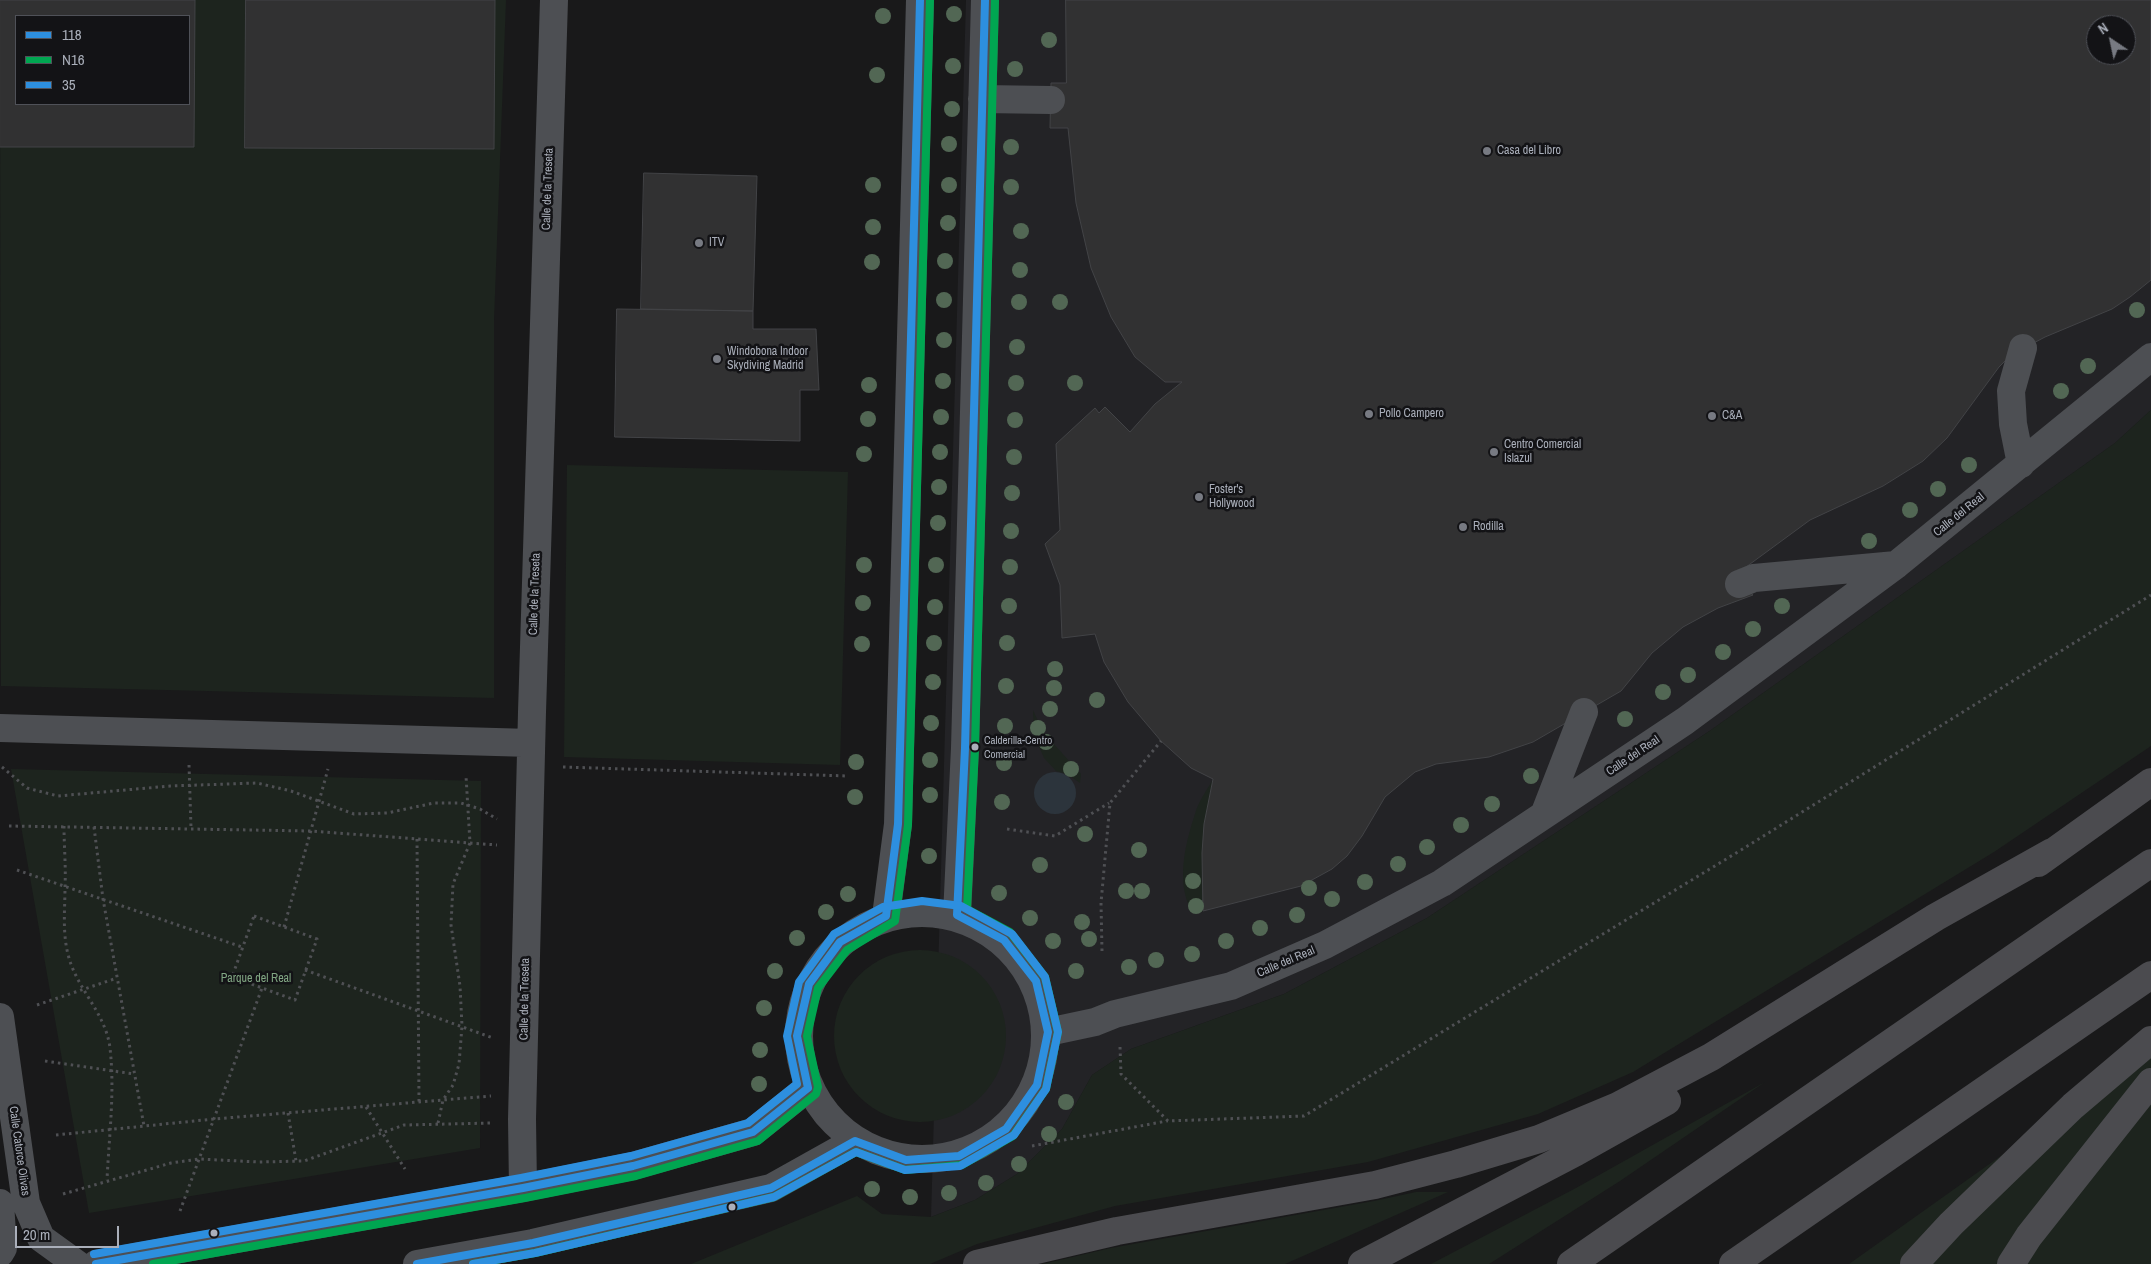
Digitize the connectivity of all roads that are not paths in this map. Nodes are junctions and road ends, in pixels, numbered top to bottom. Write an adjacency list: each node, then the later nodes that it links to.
1 (554, 0): 13 (street, Calle de la Treseta)
2 (920, 0): 18 (street)
3 (985, 0): 4 (street)
4 (982, 99): 5 (street); 19 (street)
5 (1051, 100)
6 (2023, 348): 8 (street)
7 (2151, 357): 8 (street, Calle del Real)
8 (2021, 464): 9 (street, Calle del Real)
9 (1896, 565): 10 (street); 15 (street, Calle del Real)
10 (1740, 584)
11 (1584, 712): 15 (street)
12 (0, 728): 13 (street)
13 (531, 743): 27 (street, Calle de la Treseta)
14 (2151, 782): 16 (highway)
15 (1544, 815): 22 (street, Calle del Real)
16 (2052, 852): 33 (highway); 34 (highway)
17 (2151, 863): 35 (highway)
18 (886, 916): 19 (street); 25 (street)
19 (958, 916): 22 (street)
20 (2151, 975): 36 (highway)
21 (0, 1017): 30 (street, Calle Catorce Olivas)
22 (1048, 1032): 26 (street)
23 (2151, 1040): 37 (highway)
24 (2151, 1082): 38 (highway)
25 (808, 1088): 26 (street); 27 (street)
26 (854, 1141): 32 (street)
27 (523, 1188): 31 (street)
28 (0, 1202): 29 (street)
29 (0, 1253)
30 (77, 1264)
31 (96, 1264)
32 (418, 1264)
33 (977, 1264)
34 (1362, 1264)
35 (1571, 1264)
36 (1733, 1264)
37 (1914, 1264)
38 (2011, 1264)

